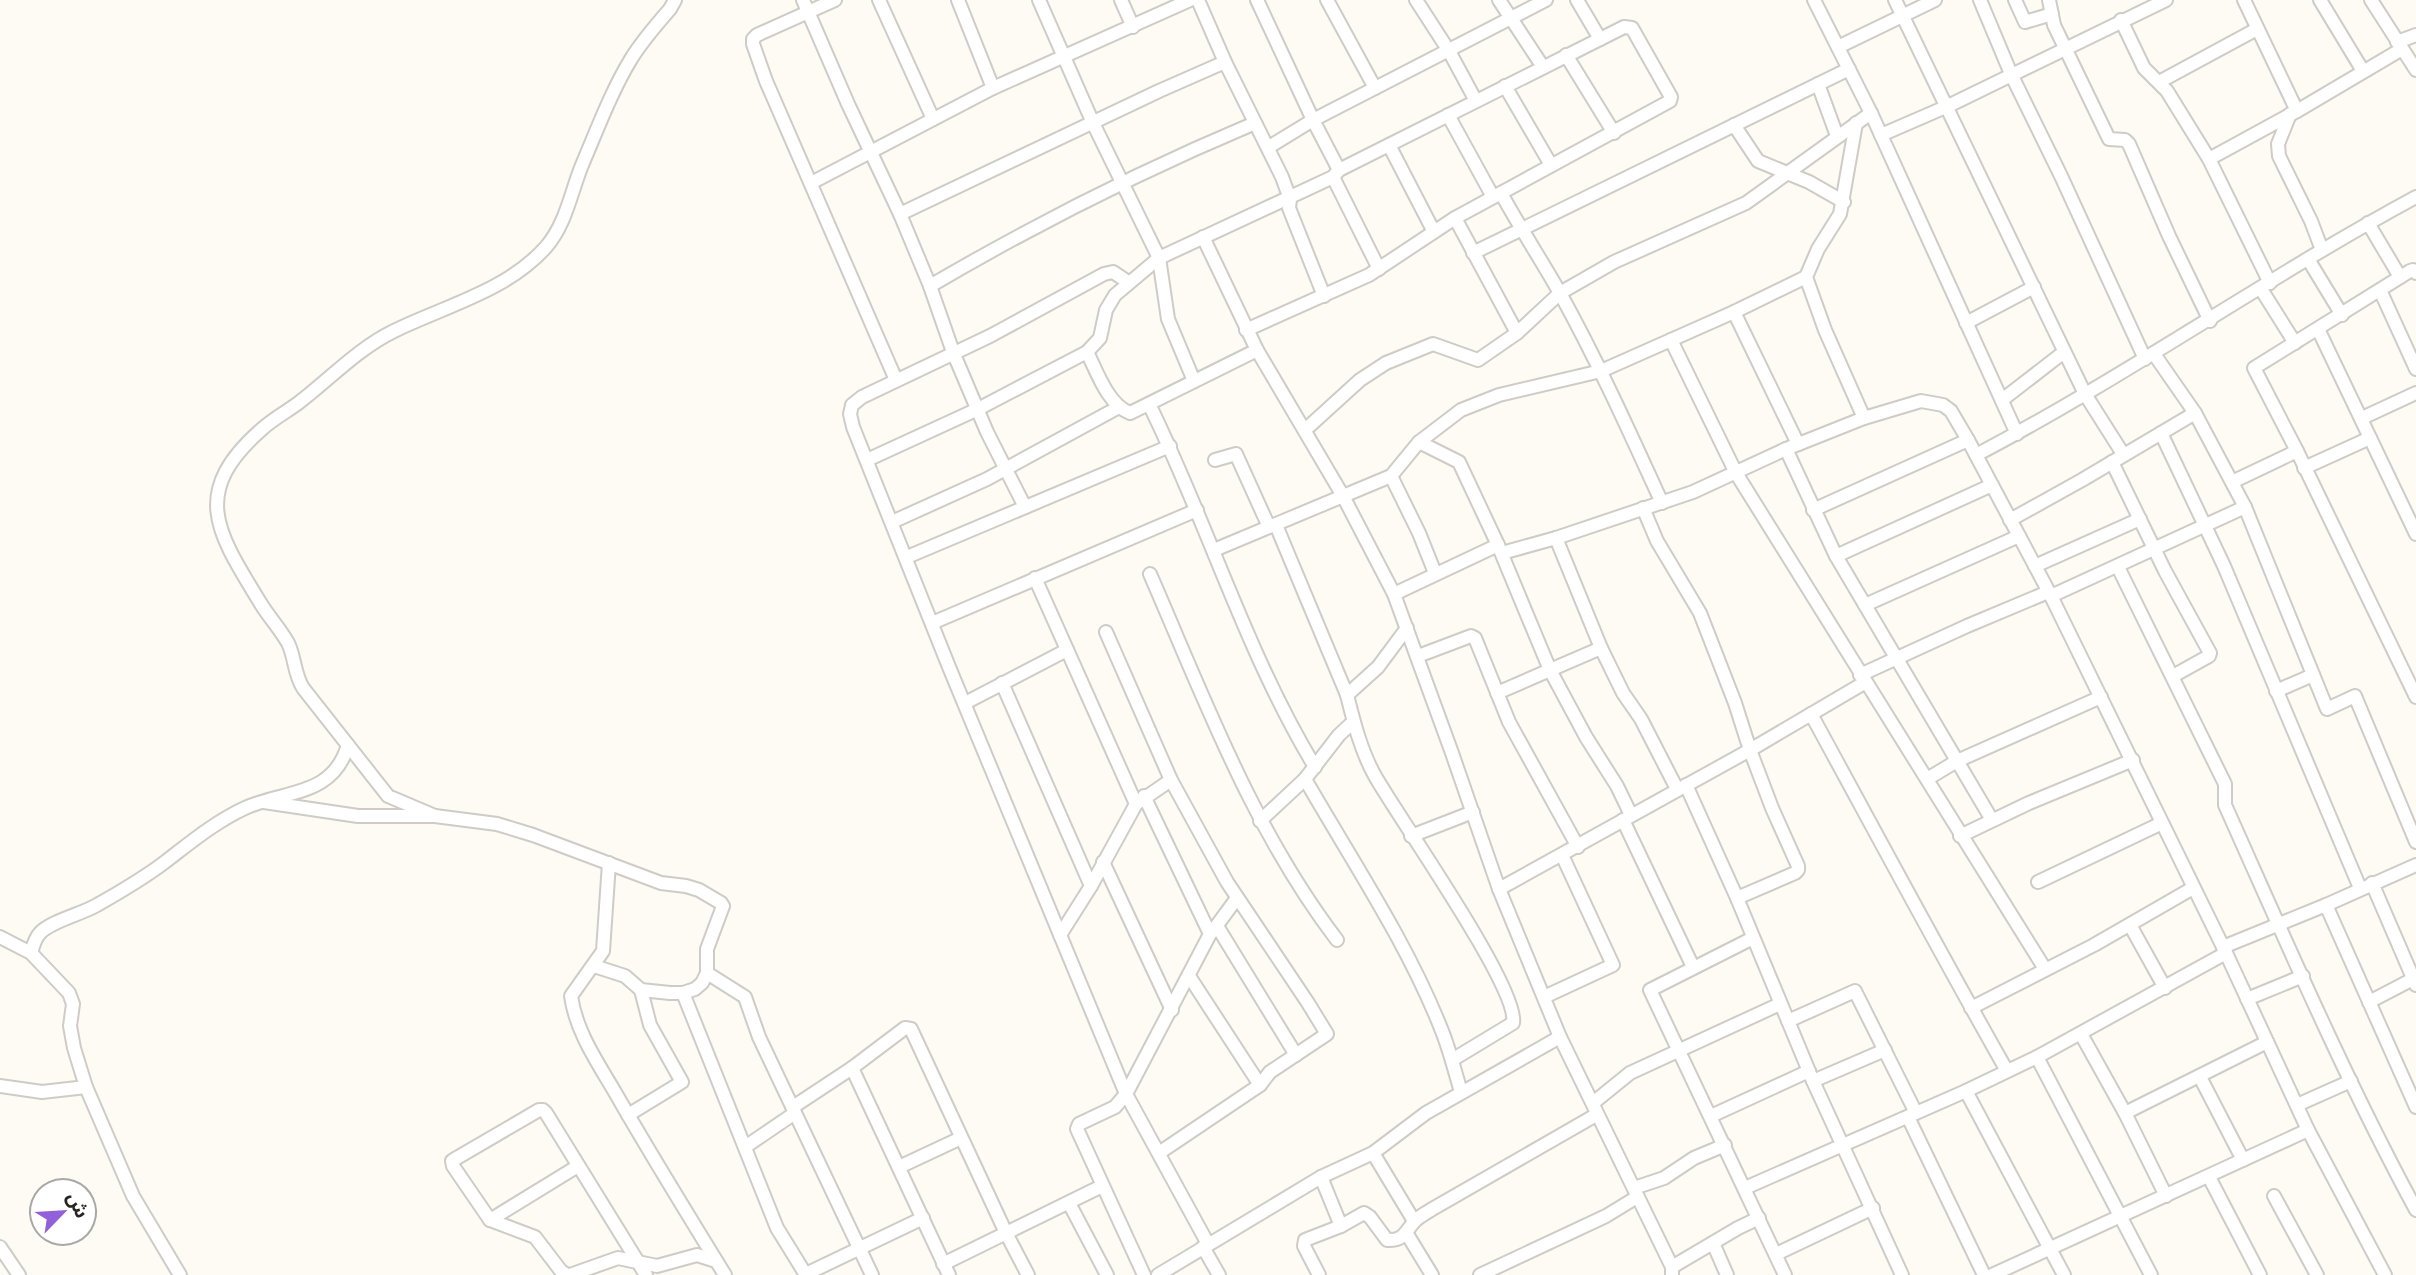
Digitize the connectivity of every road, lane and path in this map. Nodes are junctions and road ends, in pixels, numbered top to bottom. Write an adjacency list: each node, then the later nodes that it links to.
1 (675, 0): 195 (street)
2 (803, 0): 26 (street)
3 (835, 0): 26 (street)
4 (879, 0): 57 (street)
5 (958, 0): 50 (street)
6 (1039, 0): 40 (street)
7 (1121, 0): 31 (street)
8 (1190, 0): 31 (street)
9 (1198, 0): 41 (street)
10 (1258, 0): 58 (street)
11 (1327, 0): 51 (street)
12 (1416, 0): 38 (street)
13 (1499, 0): 29 (street)
14 (1546, 0): 29 (street)
15 (1577, 0): 34 (street)
16 (1814, 0): 36 (street)
17 (1895, 0): 28 (street)
18 (1935, 0): 28 (street)
19 (1980, 0): 46 (street)
20 (2015, 0): 27 (street)
21 (2049, 0): 27 (street)
22 (2166, 0): 30 (street)
23 (2244, 0): 32 (street)
24 (2320, 0): 45 (street)
25 (2371, 0): 35 (street)
26 (810, 13): 68 (street); 73 (street)
27 (2052, 14): 37 (street)
28 (1904, 16): 36 (street); 53 (street)
29 (1511, 18): 38 (street); 42 (street)
30 (2121, 20): 37 (street); 47 (street)
31 (1133, 27): 40 (street)
32 (2257, 29): 47 (street); 55 (street)
33 (2416, 34): 35 (street)
34 (1600, 39): 39 (street); 63 (street)
35 (2399, 45): 44 (street); 45 (street)
36 (1838, 47): 43 (street)
37 (2067, 48): 46 (street); 102 (street)
38 (1449, 51): 51 (street); 52 (street)
39 (1566, 55): 42 (street); 63 (street)
40 (1064, 58): 50 (street); 59 (street)
41 (1225, 62): 59 (street); 60 (street)
42 (1542, 67): 49 (street)
43 (1849, 69): 48 (street); 54 (street)
44 (2416, 70)
45 (2363, 71): 55 (street)
46 (2011, 75): 53 (street); 113 (street)
47 (2159, 82): 69 (street)
48 (1818, 84): 62 (street); 65 (street)
49 (1505, 86): 52 (street); 70 (street)
50 (993, 88): 57 (street)
51 (1375, 88): 58 (street)
52 (1476, 101): 56 (street)
53 (1948, 106): 64 (street); 95 (street)
54 (1871, 113): 61 (street); 64 (street)
55 (2294, 113): 69 (street); 85 (street)
56 (1448, 115): 66 (street); 75 (street)
57 (933, 119): 68 (street)
58 (1313, 120): 67 (street); 71 (street)
59 (1093, 123): 74 (street); 79 (street)
60 (1255, 123): 67 (street); 74 (street)
61 (1856, 123): 65 (street); 78 (street)
62 (1734, 125): 72 (street); 82 (street)
63 (1614, 133): 70 (street)
64 (1881, 135): 103 (street)
65 (1837, 136): 72 (street)
66 (1389, 145): 71 (street); 83 (street)
67 (1269, 147): 77 (street)
68 (871, 151): 73 (street); 79 (street)
69 (2209, 159): 96 (street)
70 (1551, 165): 75 (street)
71 (1336, 173): 77 (street); 89 (street)
72 (1788, 173): 78 (street); 98 (street)
73 (811, 183): 116 (street)
74 (1123, 183): 87 (street); 94 (street)
75 (1497, 195): 80 (street); 82 (street)
76 (2416, 197): 81 (street)
77 (1290, 199): 84 (street); 99 (street)
78 (1843, 202): 92 (street)
79 (900, 214): 94 (street)
80 (1455, 218): 83 (street); 86 (street)
81 (2368, 223): 85 (street); 91 (street)
82 (1520, 229): 86 (street); 98 (street)
83 (1434, 232): 89 (street)
84 (1203, 237): 87 (street); 105 (street)
85 (2322, 250): 88 (street)
86 (1473, 253): 106 (street)
87 (1159, 258): 93 (street); 117 (street)
88 (2308, 259): 96 (street); 101 (street)
89 (1379, 269): 99 (street)
90 (2416, 274): 91 (street)
91 (2400, 277): 97 (street)
92 (1806, 278): 100 (street); 125 (street)
93 (1128, 282): 110 (street); 111 (street)
94 (930, 286): 110 (street)
95 (2034, 286): 103 (street); 112 (street)
96 (2265, 286): 102 (street); 108 (street)
97 (2380, 290): 101 (street); 114 (street)
98 (1560, 293): 106 (street); 115 (street)
99 (1324, 296): 105 (street)
100 (1734, 312): 107 (street); 133 (street)
101 (2342, 315): 104 (street)
102 (2210, 321): 113 (street)
103 (1966, 323): 120 (street)
104 (2318, 329): 108 (street); 126 (street)
105 (1246, 330): 109 (street)
106 (1517, 333): 127 (street)
107 (1671, 340): 115 (street); 143 (street)
108 (2295, 343): 136 (street)
109 (1257, 351): 117 (street); 127 (street)
110 (953, 352): 116 (street); 123 (street)
111 (1087, 352): 122 (street); 123 (street)
112 (2064, 352): 119 (street); 120 (street)
113 (2150, 356): 119 (street); 124 (street)
114 (2416, 369)
115 (1601, 371): 132 (street); 148 (street)
116 (896, 380): 139 (street)
117 (1194, 381): 121 (street)
118 (2416, 393): 126 (street)
119 (2085, 394): 129 (street); 138 (street)
120 (2002, 400): 129 (street)
121 (1149, 404): 122 (street); 134 (street)
122 (1119, 407): 141 (street)
123 (978, 409): 139 (street); 141 (street)
124 (2195, 413): 128 (street); 145 (street)
125 (1864, 418): 131 (street); 133 (street)
126 (2362, 418): 130 (street)
127 (1305, 430): 147 (street)
128 (2161, 433): 138 (street); 157 (street)
129 (2017, 434): 137 (street)
130 (2370, 438): 142 (street); 159 (street)
131 (1968, 439): 137 (street); 153 (street)
132 (1419, 442): 144 (street); 162 (street)
133 (1798, 444): 135 (street)
134 (1170, 446): 149 (street); 152 (street)
135 (1786, 449): 143 (street); 153 (street)
136 (2297, 451): 142 (street); 145 (street)
137 (1976, 455): 146 (street)
138 (2118, 458): 154 (street); 155 (street)
139 (867, 460): 156 (street)
140 (1214, 460): 158 (street)
141 (1006, 468): 149 (street); 156 (street)
142 (2304, 468): 189 (street)
143 (1736, 473): 148 (street); 185 (street)
144 (1391, 476): 147 (street); 169 (street)
145 (2232, 482): 150 (street)
146 (1992, 485): 155 (street); 165 (street)
147 (1343, 496): 158 (street); 172 (street)
148 (1662, 503): 151 (street)
149 (1025, 507): 166 (street)
150 (2245, 507): 157 (street); 183 (street)
151 (1643, 508): 161 (street); 196 (street)
152 (1197, 510): 164 (street); 171 (street)
153 (1813, 510): 165 (street)
154 (2140, 519): 163 (street); 167 (street)
155 (2010, 520): 160 (street)
156 (892, 522): 166 (street)
157 (2206, 525): 163 (street); 187 (street)
158 (1273, 526): 164 (street); 190 (street)
159 (2416, 534)
160 (2019, 536): 167 (street); 174 (street)
161 (1556, 538): 162 (street); 178 (street)
162 (1500, 549): 169 (street); 182 (street)
163 (2155, 549): 168 (street); 184 (street)
164 (1214, 550): 199 (street)
165 (1836, 556): 174 (street)
166 (907, 557): 175 (street)
167 (2035, 566): 173 (street)
168 (2118, 567): 173 (street); 184 (street)
169 (1434, 573): 172 (street)
170 (1150, 574): 210 (street)
171 (1035, 578): 175 (street); 179 (street)
172 (1394, 594): 176 (street)
173 (2050, 594): 181 (street); 191 (street)
174 (1866, 605): 181 (street)
175 (932, 622): 192 (street)
176 (1407, 628): 180 (street); 190 (street)
177 (1106, 632): 202 (street)
178 (1601, 648): 182 (street); 203 (street)
179 (1067, 650): 186 (street); 204 (street)
180 (1418, 656): 188 (street); 206 (street)
181 (1898, 657): 185 (street); 197 (street)
182 (1550, 670): 188 (street); 208 (street)
183 (2313, 675): 187 (street); 214 (street)
184 (2173, 676): 228 (street)
185 (1862, 679): 193 (street); 201 (street)
186 (1002, 683): 192 (street); 222 (street)
187 (2276, 691): 221 (street)
188 (1497, 692): 215 (street)
189 (2415, 692)
190 (1347, 695): 194 (street)
191 (2101, 697): 197 (street); 198 (street)
192 (965, 702): 231 (street)
193 (1811, 713): 196 (street); 251 (street)
194 (1353, 722): 199 (street); 212 (street)
195 (348, 745): 205 (street); 207 (street)
196 (1750, 750): 203 (street); 226 (street)
197 (1957, 761): 201 (street); 209 (street)
198 (2133, 761): 209 (street); 211 (street)
199 (1315, 767): 200 (street)
200 (1305, 779): 210 (street); 261 (street)
201 (1927, 779): 213 (street)
202 (1171, 780): 204 (street); 225 (street)
203 (1682, 787): 208 (street); 226 (street)
204 (1140, 800): 217 (street); 230 (street)
205 (264, 802): 207 (street); 236 (street)
206 (1473, 813): 212 (street); 224 (street)
207 (435, 816): 218 (street)
208 (1627, 818): 215 (street); 238 (street)
209 (1992, 820): 213 (street)
210 (1260, 821): 234 (street)
211 (2162, 822): 220 (street); 223 (street)
212 (1411, 836): 261 (street)
213 (1960, 836): 239 (street)
214 (2416, 842)
215 (1577, 847): 216 (street)
216 (1562, 855): 224 (street); 247 (street)
217 (1103, 862): 222 (street); 252 (street)
218 (609, 863): 237 (street); 240 (street)
219 (2416, 865): 221 (street)
220 (2038, 882)
221 (2366, 885): 227 (street); 243 (street)
222 (1090, 886): 231 (street)
223 (2193, 888): 229 (street); 235 (street)
224 (1499, 889): 247 (street)
225 (1237, 898): 230 (street); 259 (street)
226 (1737, 898): 233 (street)
227 (2326, 905): 228 (street); 249 (street)
228 (2279, 923): 235 (street); 242 (street)
229 (2130, 925): 239 (street); 244 (street)
230 (1214, 930): 241 (street); 259 (street)
231 (1060, 935): 272 (street)
232 (0, 937): 236 (street)
233 (1753, 938): 238 (street); 250 (street)
234 (1337, 940)
235 (2224, 950): 244 (street); 248 (street)
236 (31, 953): 269 (street)
237 (594, 966): 245 (street); 278 (street)
238 (1693, 968): 258 (street)
239 (2045, 969): 251 (street)
240 (707, 973): 246 (street); 276 (street)
241 (1189, 976): 252 (street); 267 (street)
242 (2303, 976): 248 (street); 266 (street)
243 (2415, 982): 249 (street)
244 (2165, 988): 254 (street)
245 (640, 990): 246 (street); 278 (street)
246 (682, 993): 285 (street)
247 (1544, 997): 255 (street)
248 (2247, 999): 256 (street)
249 (2369, 1002): 274 (street)
250 (1780, 1004): 253 (street); 258 (street)
251 (1971, 1008): 263 (street)
252 (1172, 1010): 272 (street)
253 (1788, 1021): 257 (street); 264 (street)
254 (2081, 1034): 260 (street); 277 (street)
255 (1560, 1037): 271 (street); 275 (street)
256 (2267, 1042): 265 (street); 273 (street)
257 (1885, 1050): 264 (street); 279 (street)
258 (1679, 1051): 275 (street); 280 (street)
259 (1296, 1055): 267 (street)
260 (2037, 1057): 263 (street); 301 (street)
261 (1452, 1060): 271 (street)
262 (852, 1068): 276 (street); 282 (street); 290 (street)
263 (2007, 1071): 270 (street)
264 (1811, 1076): 280 (street); 284 (street)
265 (2200, 1076): 277 (street); 288 (street)
266 (2351, 1081): 273 (street); 300 (street)
267 (1260, 1085): 286 (street)
268 (0, 1086): 269 (street)
269 (86, 1087): 321 (street)
270 (1966, 1091): 279 (street); 313 (street)
271 (1461, 1093): 287 (street)
272 (1126, 1094): 286 (street); 293 (street)
273 (2297, 1105): 281 (street)
274 (2416, 1107)
275 (1594, 1109): 295 (street); 305 (street)
276 (794, 1110): 285 (street); 312 (street)
277 (2125, 1113): 296 (street)
278 (628, 1115): 316 (street)
279 (1912, 1115): 284 (street); 338 (street)
280 (1711, 1116): 283 (street)
281 (2308, 1130): 288 (street); 344 (street)
282 (961, 1138): 290 (street); 307 (street)
283 (1724, 1145): 294 (street); 295 (street)
284 (1842, 1145): 294 (street); 299 (street)
285 (745, 1147): 325 (street)
286 (1159, 1153): 310 (street)
287 (1373, 1153): 291 (street); 305 (street)
288 (2243, 1160): 292 (street)
289 (578, 1166): 304 (street); 304 (street); 315 (street)
290 (900, 1167): 302 (street)
291 (1321, 1177): 306 (street); 310 (street)
292 (2209, 1177): 296 (street); 342 (street)
293 (1102, 1186): 298 (street); 329 (street)
294 (1745, 1188): 303 (street)
295 (1636, 1193): 319 (street); 334 (street)
296 (2166, 1196): 301 (street)
297 (2274, 1196): 343 (street)
298 (1069, 1203): 307 (street); 328 (street)
299 (1873, 1208): 314 (street); 337 (street)
300 (2416, 1210)
301 (2119, 1217): 313 (street); 341 (street)
302 (923, 1218): 312 (street); 317 (street)
303 (1759, 1219): 309 (street); 314 (street)
304 (490, 1220): 322 (street)
305 (1414, 1221): 308 (street)
306 (1341, 1226): 308 (street); 332 (street)
307 (1006, 1233): 317 (street); 327 (street)
308 (1407, 1234): 333 (street)
309 (1713, 1244): 319 (street); 335 (street)
310 (1206, 1246): 330 (street); 331 (street)
311 (0, 1247): 320 (street)
312 (858, 1248): 325 (street); 326 (street)
313 (2049, 1248): 339 (street); 340 (street)
314 (1776, 1254): 336 (street)
315 (637, 1261): 316 (street); 318 (street); 323 (street)
316 (716, 1261): 324 (street)
317 (946, 1269)
318 (599, 1270): 322 (street)
319 (1672, 1271)
320 (19, 1275)
321 (180, 1275)
322 (568, 1275)
323 (646, 1275)
324 (724, 1275)
325 (806, 1275)
326 (872, 1275)
327 (1028, 1275)
328 (1107, 1275)
329 (1144, 1275)
330 (1158, 1275)
331 (1219, 1275)
332 (1319, 1275)
333 (1432, 1275)
334 (1480, 1275)
335 (1727, 1275)
336 (1785, 1275)
337 (1902, 1275)
338 (1984, 1275)
339 (1992, 1275)
340 (2064, 1275)
341 (2151, 1275)
342 (2260, 1275)
343 (2317, 1275)
344 (2385, 1275)

